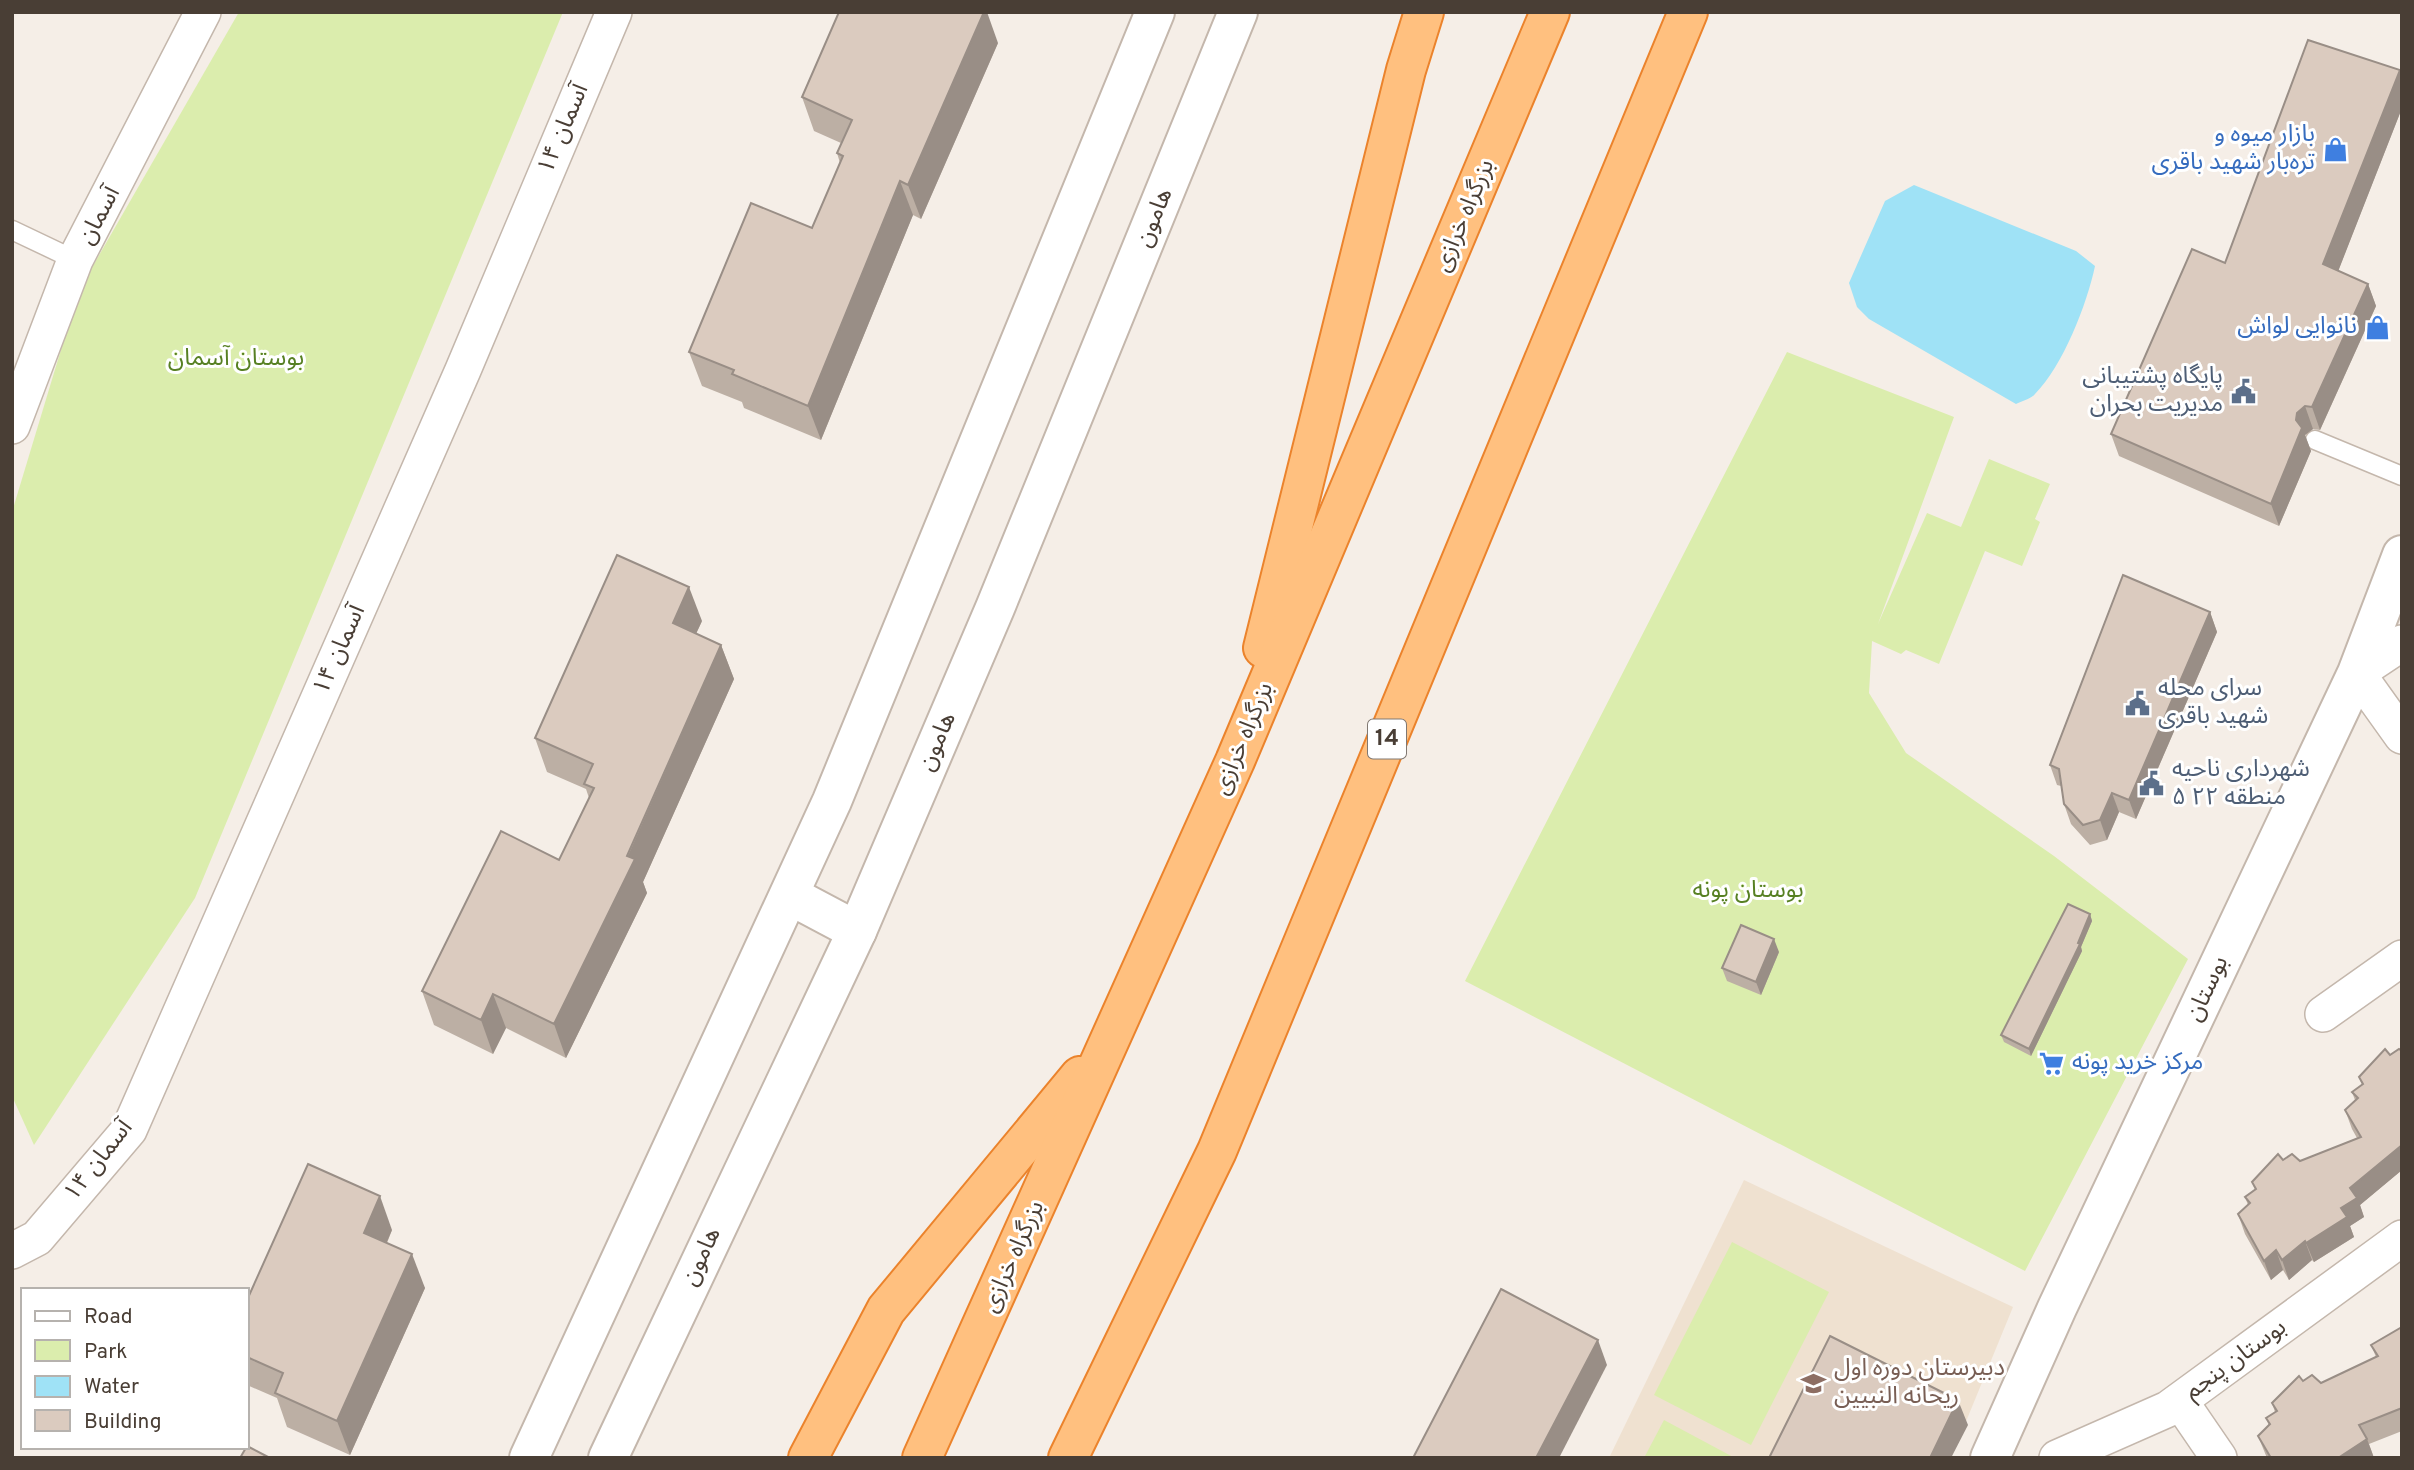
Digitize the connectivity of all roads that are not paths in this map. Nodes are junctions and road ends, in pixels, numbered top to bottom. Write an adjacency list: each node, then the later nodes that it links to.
1 (203, 12): 9 (street, آسمان)
2 (614, 12): 24 (street, آسمان ۱۴)
3 (1155, 12): 18 (street)
4 (1238, 12): 19 (street, هامون)
5 (1424, 12): 17 (highway)
6 (1550, 12): 17 (highway, بزرگراه خرازی)
7 (1688, 12): 30 (highway, 14)
8 (12, 230): 9 (lane)
9 (75, 260): 10 (street, آسمان)
10 (12, 426)
11 (2315, 440): 12 (lane)
12 (2402, 477)
13 (2402, 555): 15 (street, بوستان)
14 (2402, 643): 15 (street)
15 (2357, 673): 16 (street); 31 (street, بوستان)
16 (2402, 736)
17 (1235, 761): 22 (highway, بزرگراه خرازی)
18 (791, 895): 19 (street); 26 (street)
19 (857, 931): 27 (street, هامون)
20 (2402, 958): 21 (street)
21 (2323, 1014)
22 (1110, 1039): 28 (highway); 29 (highway, بزرگراه خرازی)
23 (2402, 1238): 25 (street, بوستان پنجم)
24 (12, 1251)
25 (2180, 1401): 32 (street, بوستان پنجم); 33 (street)
26 (529, 1458)
27 (608, 1458)
28 (808, 1458)
29 (922, 1458)
30 (1068, 1458)
31 (1990, 1458)
32 (2057, 1458)
33 (2218, 1458)

